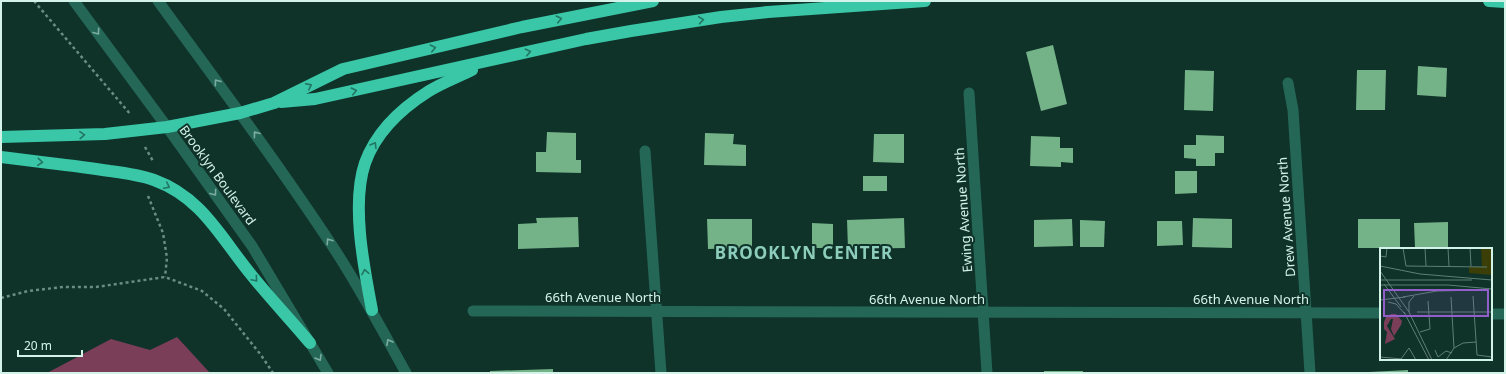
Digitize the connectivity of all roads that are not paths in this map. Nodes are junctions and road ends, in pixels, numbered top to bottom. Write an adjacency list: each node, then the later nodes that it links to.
1 (74, 1): 12 (street, Brooklyn Boulevard, one-way to 12)
2 (158, 1): 11 (street, one-way to 2)
3 (652, 1): 10 (highway, one-way to 3)
4 (925, 1): 7 (highway, one-way to 4)
5 (1489, 1): 6 (highway)
6 (1505, 2)
7 (490, 61): 10 (highway, one-way to 7); 16 (highway, one-way to 7)
8 (1288, 83): 20 (street, Drew Avenue North)
9 (969, 93): 19 (street, Ewing Avenue North)
10 (274, 103): 11 (highway)
11 (240, 113): 12 (highway); 16 (street, one-way to 11)
12 (167, 127): 13 (highway, one-way to 12); 24 (street, Brooklyn Boulevard, one-way to 24)
13 (1, 137)
14 (645, 151): 18 (street)
15 (1, 157): 24 (highway, one-way to 24)
16 (372, 310): 26 (street, one-way to 16)
17 (473, 311): 18 (street, 66th Avenue North)
18 (657, 311): 19 (street, 66th Avenue North); 27 (street)
19 (983, 313): 20 (street, 66th Avenue North); 28 (street, Ewing Avenue North)
20 (1306, 313): 21 (street, 66th Avenue North); 29 (street, Drew Avenue North)
21 (1380, 313)
22 (1492, 314): 23 (street)
23 (1505, 314)
24 (310, 343): 25 (street, Brooklyn Boulevard, one-way to 25)
25 (328, 373)
26 (406, 373)
27 (661, 373)
28 (987, 373)
29 (1310, 373)

